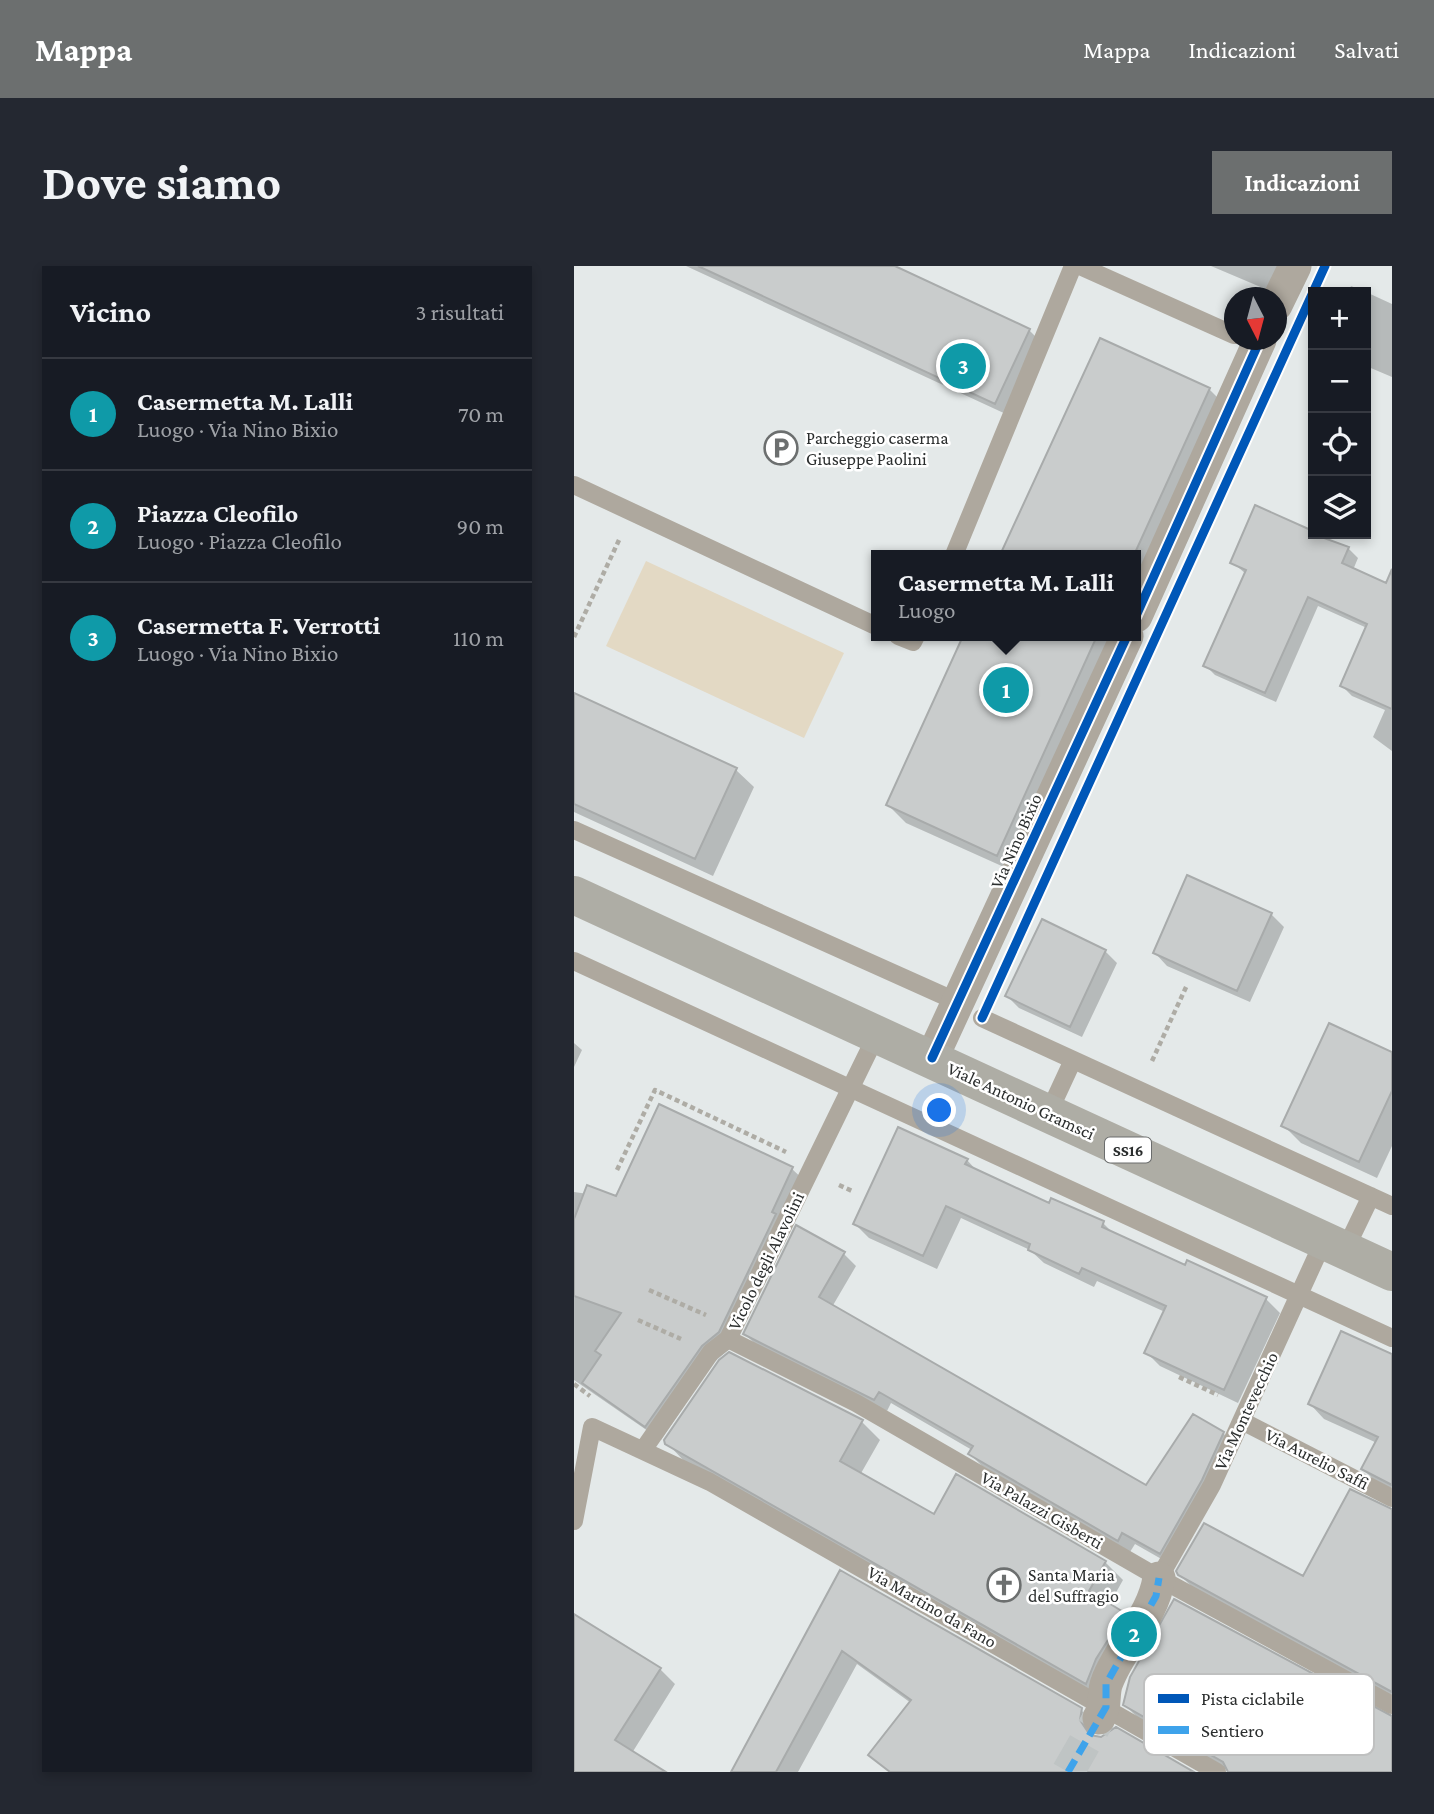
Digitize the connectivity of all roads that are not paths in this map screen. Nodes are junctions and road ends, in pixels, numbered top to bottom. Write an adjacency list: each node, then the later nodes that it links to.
1 (1073, 266): 8 (lane)
2 (1080, 266): 5 (lane)
3 (1294, 266): 4 (street)
4 (1284, 287)
5 (1224, 328)
6 (1245, 350): 9 (street)
7 (574, 485): 10 (lane)
8 (956, 550)
9 (1141, 604)
10 (871, 623)
11 (1125, 641): 15 (street, Via Nino Bixio)
12 (574, 830): 15 (lane)
13 (574, 895): 16 (main road, Viale Antonio Gramsci / SS16)
14 (574, 961): 19 (lane)
15 (971, 1011): 17 (street, Via Nino Bixio); 18 (lane)
16 (877, 1034): 17 (main road, Viale Antonio Gramsci / SS16); 19 (lane, Vicolo degli Alavolini)
17 (932, 1058): 20 (main road, Viale Antonio Gramsci / SS16)
18 (1073, 1060): 20 (lane); 21 (lane)
19 (850, 1088): 25 (lane); 26 (lane, Vicolo degli Alavolini)
20 (1048, 1114): 23 (main road, Viale Antonio Gramsci / SS16)
21 (1371, 1196): 22 (lane); 23 (lane, Via Montevecchio)
22 (1392, 1206)
23 (1335, 1245): 24 (main road, Viale Antonio Gramsci / SS16); 25 (lane, Via Montevecchio)
24 (1392, 1272)
25 (1299, 1294): 27 (lane); 28 (lane, Via Montevecchio)
26 (731, 1333): 29 (lane, Vicolo degli Alavolini); 32 (lane, Via Palazzi Gisberti)
27 (1392, 1338)
28 (1245, 1415): 30 (lane, Via Aurelio Saffi); 32 (lane, Via Montevecchio)
29 (643, 1450): 31 (lane); 36 (lane, Via Martino da Fano)
30 (1392, 1498)
31 (574, 1521)
32 (1158, 1578): 33 (lane, Via Palazzi Gisberti); 36 (street)
33 (1335, 1674)
34 (1374, 1695): 35 (lane, Via Palazzi Gisberti)
35 (1392, 1705)
36 (1102, 1713): 37 (lane, Via Martino da Fano)
37 (1144, 1735)
38 (1184, 1755): 39 (lane, Via Martino da Fano)
39 (1217, 1772)

